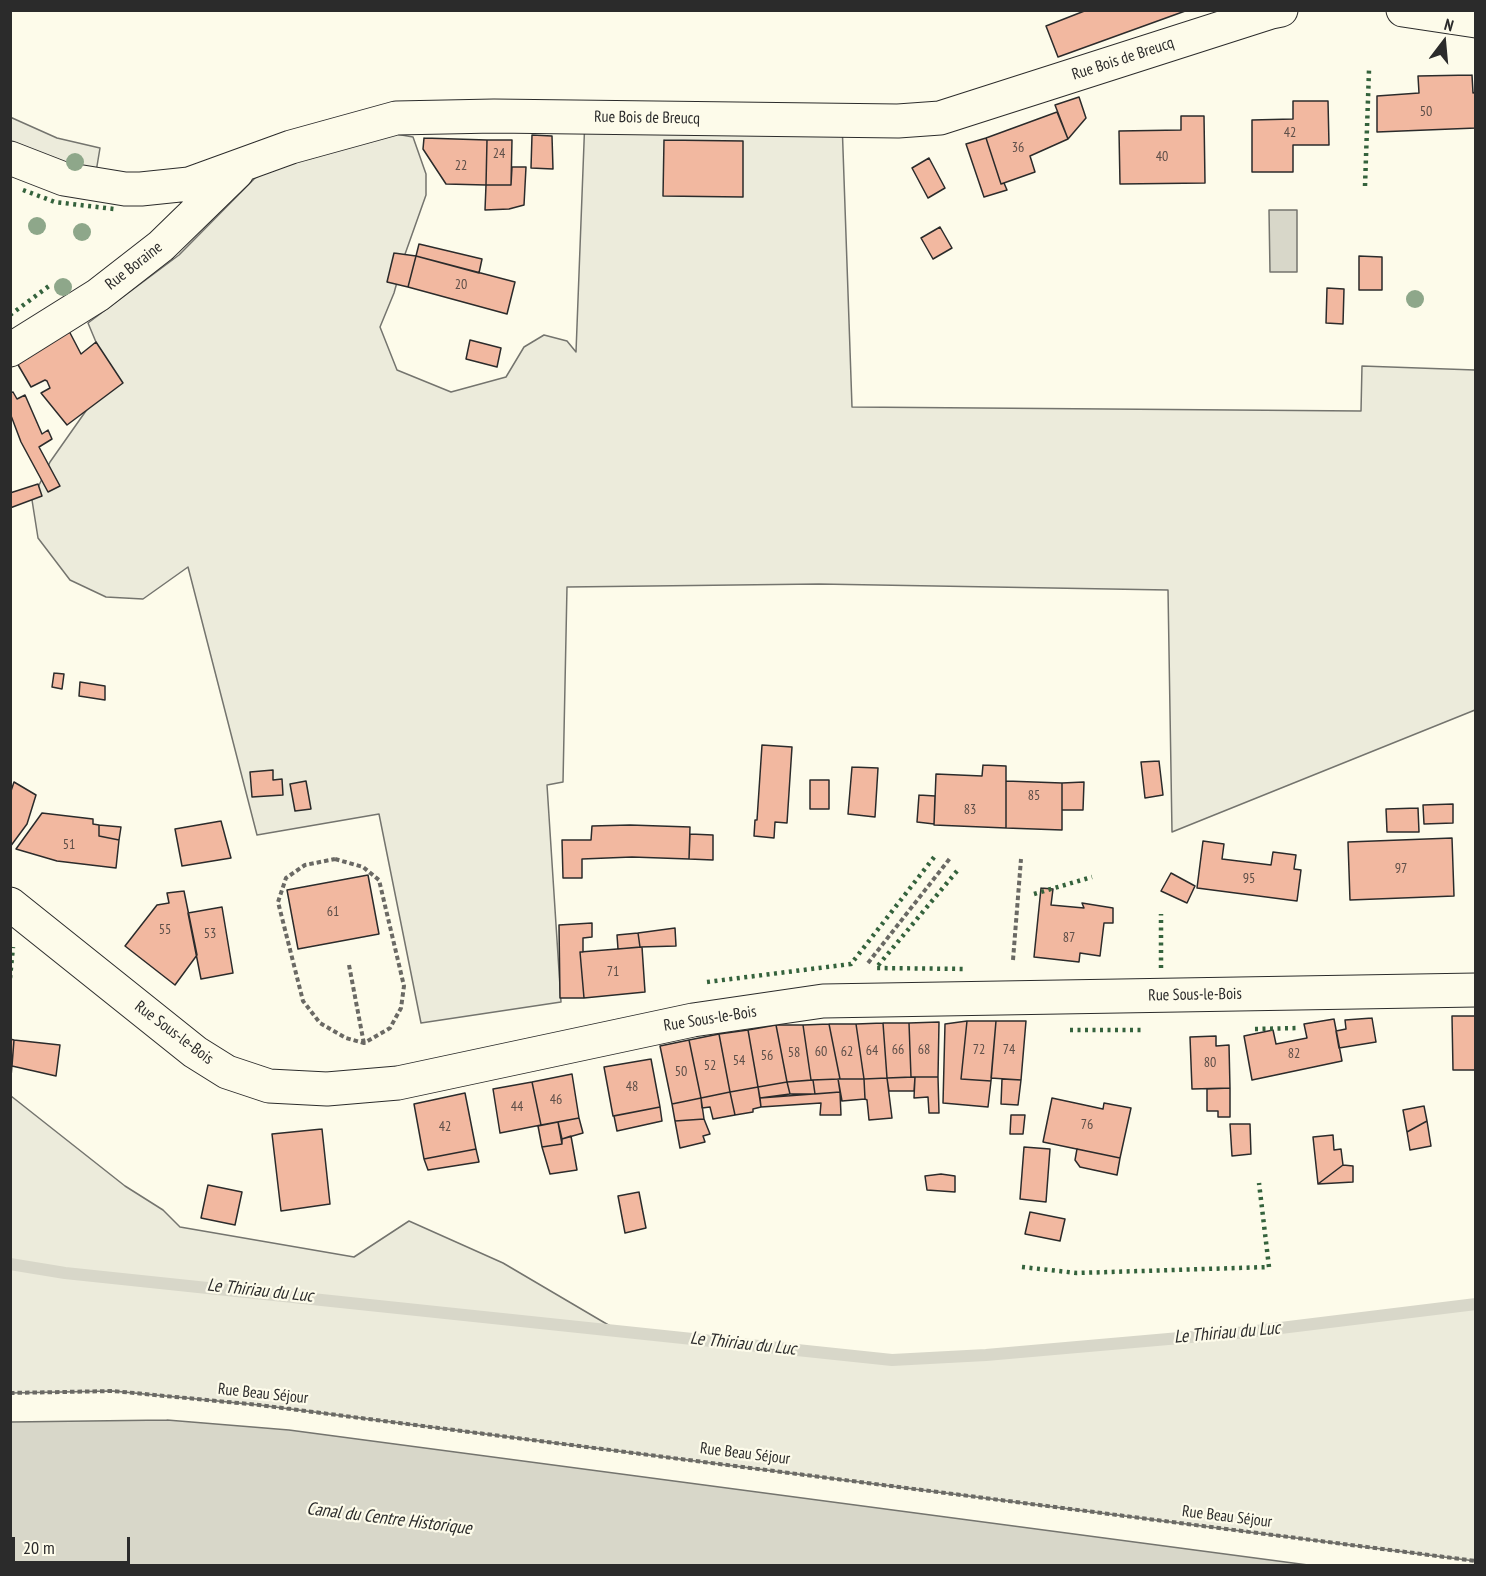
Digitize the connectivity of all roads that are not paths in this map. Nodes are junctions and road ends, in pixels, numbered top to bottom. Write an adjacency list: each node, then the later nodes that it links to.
1 (1281, 10): 5 (street, Rue Bois de Breucq)
2 (1403, 10): 3 (street)
3 (1476, 21)
4 (10, 158): 5 (street, Rue Bois de Breucq)
5 (244, 165): 6 (street, Rue Boraine)
6 (10, 350)
7 (10, 904): 8 (street, Rue Sous-le-Bois)
8 (1476, 990)

